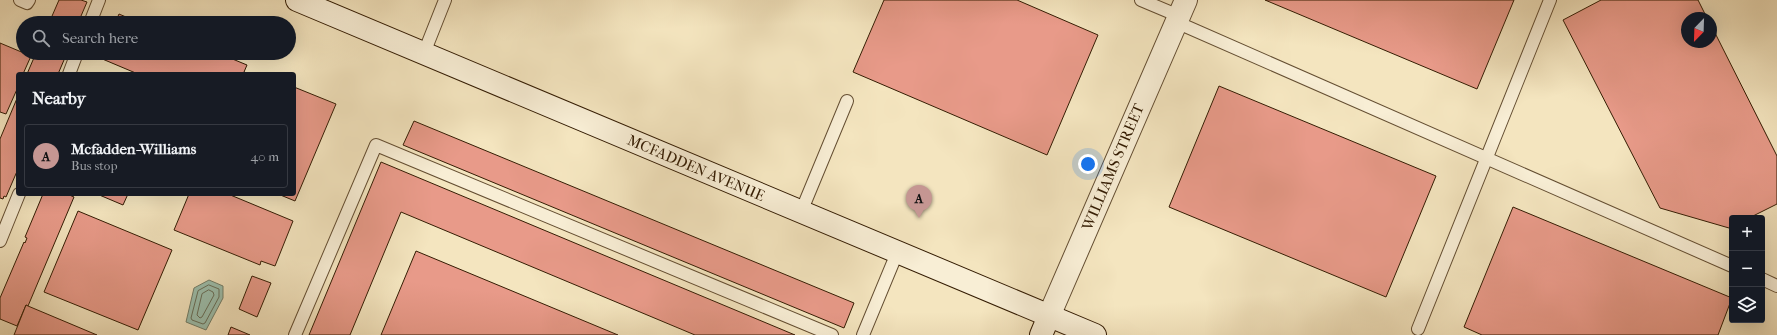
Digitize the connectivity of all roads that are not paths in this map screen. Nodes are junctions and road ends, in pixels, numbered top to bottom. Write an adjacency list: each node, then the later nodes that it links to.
1 (20, 0): 2 (lane)
2 (29, 0)
3 (99, 0): 9 (lane)
4 (299, 0): 10 (main road, MCFADDEN AVENUE)
5 (445, 0): 10 (lane)
6 (1142, 0): 8 (lane)
7 (1550, 0): 14 (lane)
8 (1180, 12): 14 (lane); 22 (main road, WILLIAMS STREET)
9 (93, 16)
10 (424, 53): 16 (main road, MCFADDEN AVENUE)
11 (74, 60): 12 (lane)
12 (70, 72)
13 (847, 101): 16 (lane)
14 (1486, 158): 19 (lane); 23 (lane)
15 (18, 196): 17 (lane)
16 (801, 212): 18 (main road, MCFADDEN AVENUE)
17 (0, 240)
18 (897, 253): 22 (main road, MCFADDEN AVENUE); 26 (lane)
19 (1729, 265)
20 (1765, 281): 21 (lane)
21 (1777, 286)
22 (1045, 325): 27 (main road, MCFADDEN AVENUE)
23 (1418, 329)
24 (295, 335): 25 (lane)
25 (832, 335)
26 (863, 335)
27 (1095, 335)

